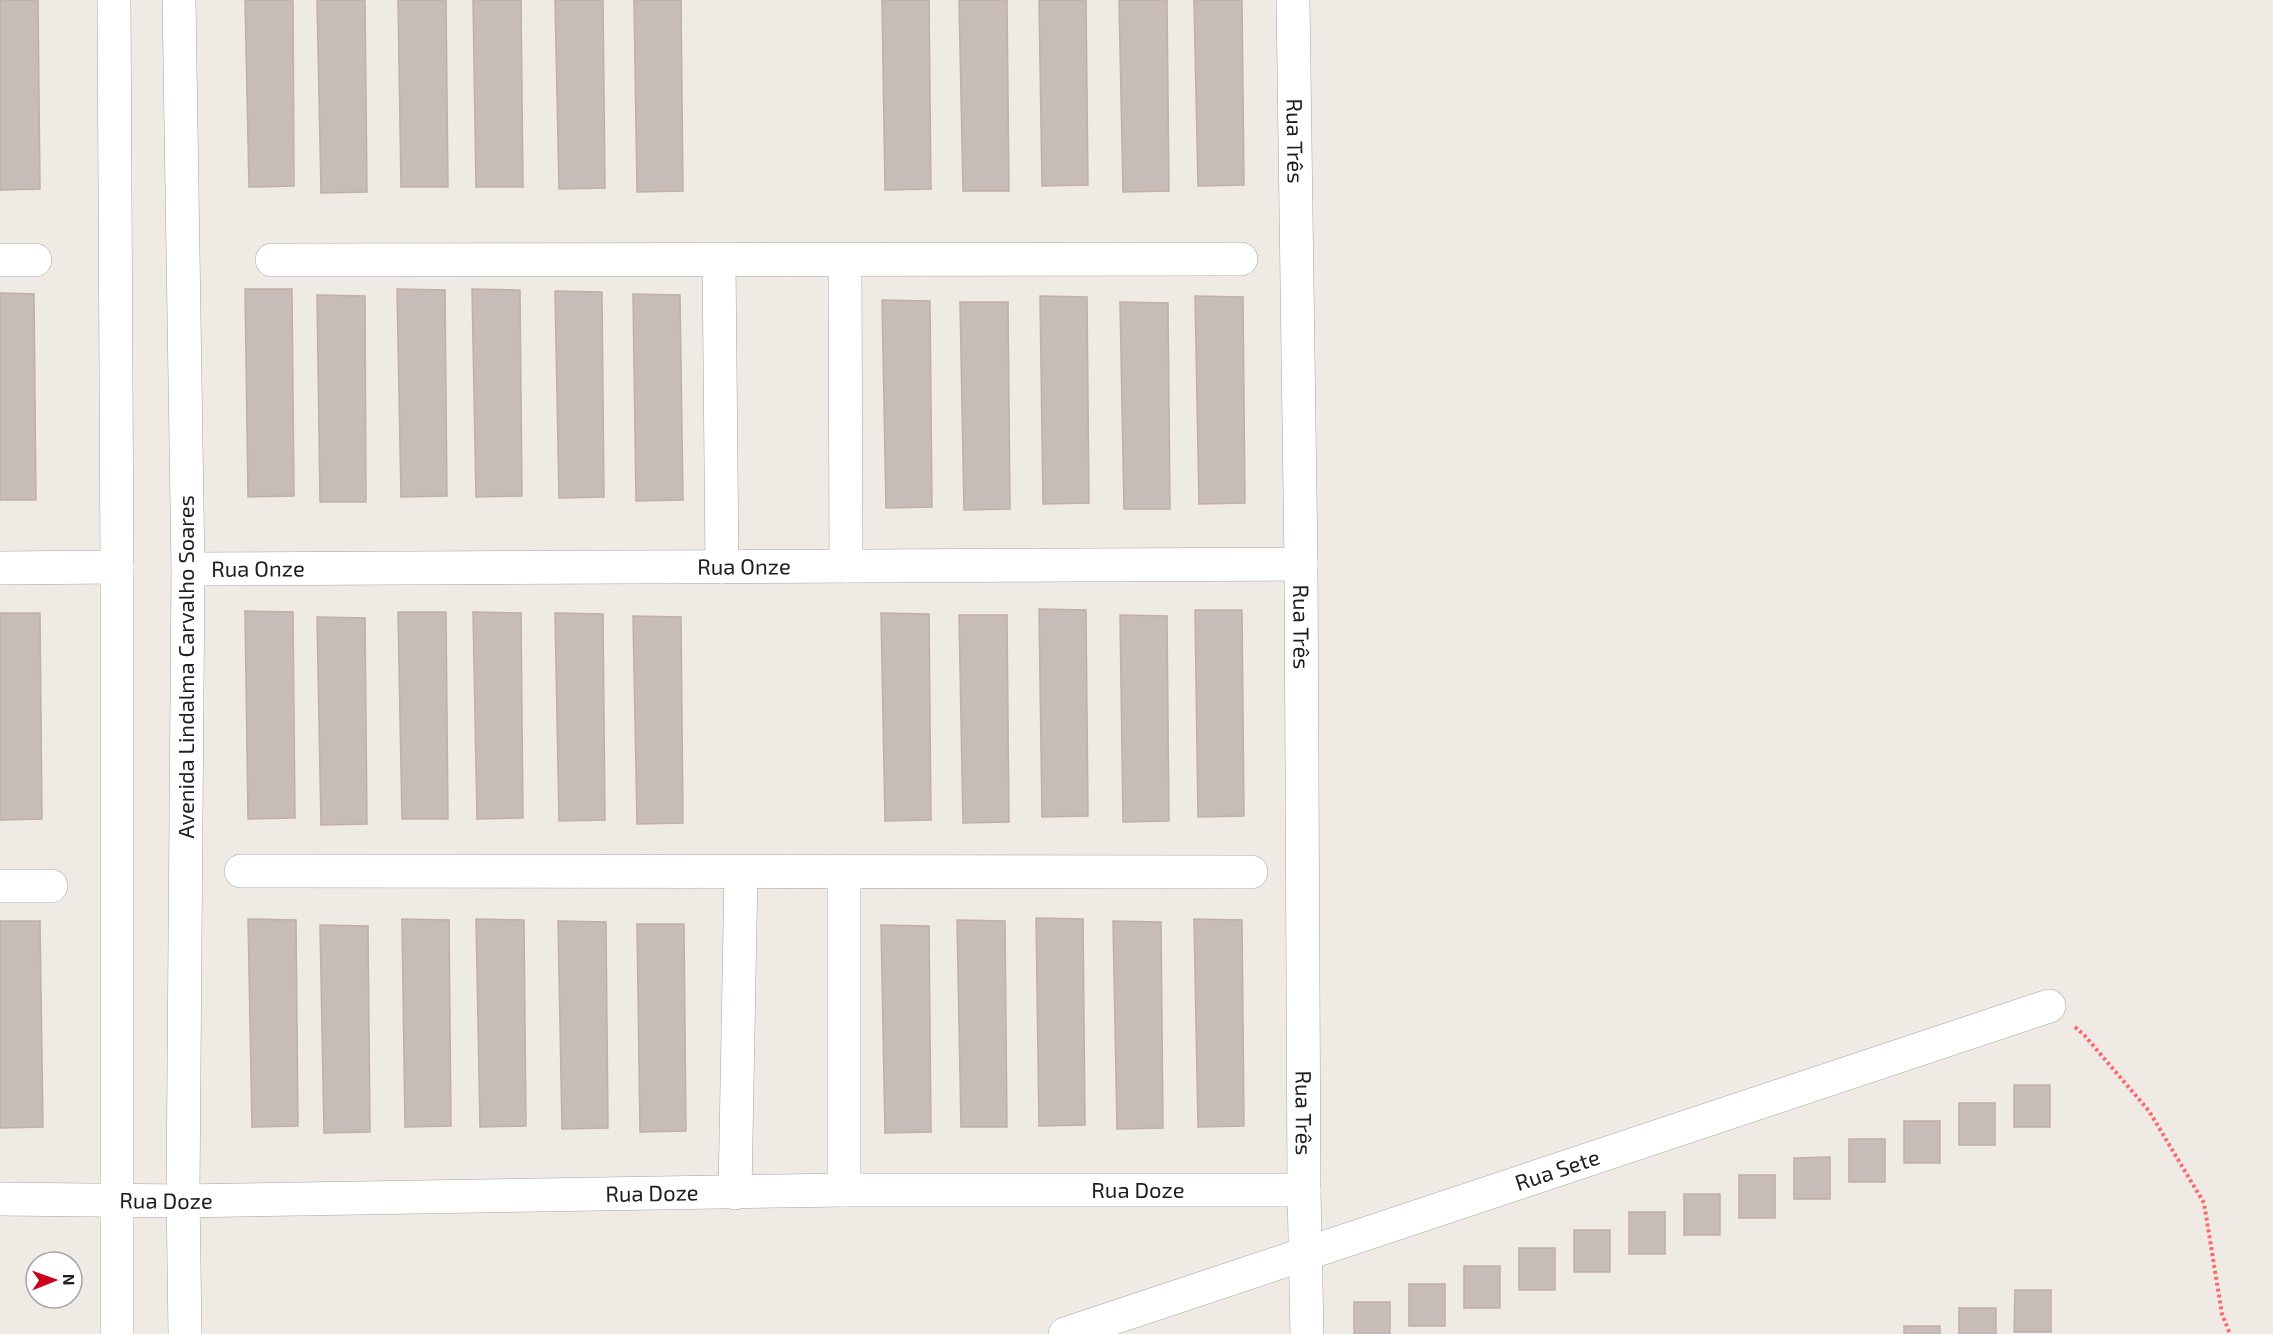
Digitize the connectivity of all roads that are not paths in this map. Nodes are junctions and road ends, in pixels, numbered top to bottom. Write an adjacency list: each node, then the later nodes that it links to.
1 (114, 0): 12 (street)
2 (179, 0): 15 (street, Avenida Lindalma Carvalho Soares)
3 (1293, 0): 10 (street, Rua Três)
4 (1240, 259): 9 (street)
5 (0, 260): 6 (street)
6 (35, 260)
7 (272, 260): 8 (street)
8 (719, 260): 9 (street); 13 (street)
9 (845, 260): 11 (street)
10 (1301, 564): 11 (street, Rua Onze); 24 (street, Rua Três)
11 (846, 566): 13 (street, Rua Onze)
12 (117, 567): 14 (street); 27 (street)
13 (722, 567): 15 (street, Rua Onze)
14 (0, 568)
15 (188, 569): 28 (street, Avenida Lindalma Carvalho Soares)
16 (241, 871): 17 (street)
17 (741, 872): 18 (street); 25 (street)
18 (844, 872): 19 (street); 23 (street)
19 (1251, 872)
20 (0, 886): 21 (street)
21 (51, 886)
22 (2049, 1006): 29 (street, Rua Sete)
23 (844, 1190): 24 (street, Rua Doze); 25 (street, Rua Doze)
24 (1304, 1190): 29 (street, Rua Três)
25 (735, 1193): 28 (street, Rua Doze)
26 (0, 1199): 27 (street, Rua Doze)
27 (116, 1201): 28 (street, Rua Doze); 30 (street)
28 (183, 1201): 31 (street, Avenida Lindalma Carvalho Soares)
29 (1305, 1254): 32 (street, Rua Sete); 33 (street, Rua Três)
30 (117, 1334)
31 (185, 1334)
32 (1065, 1334)
33 (1307, 1334)

